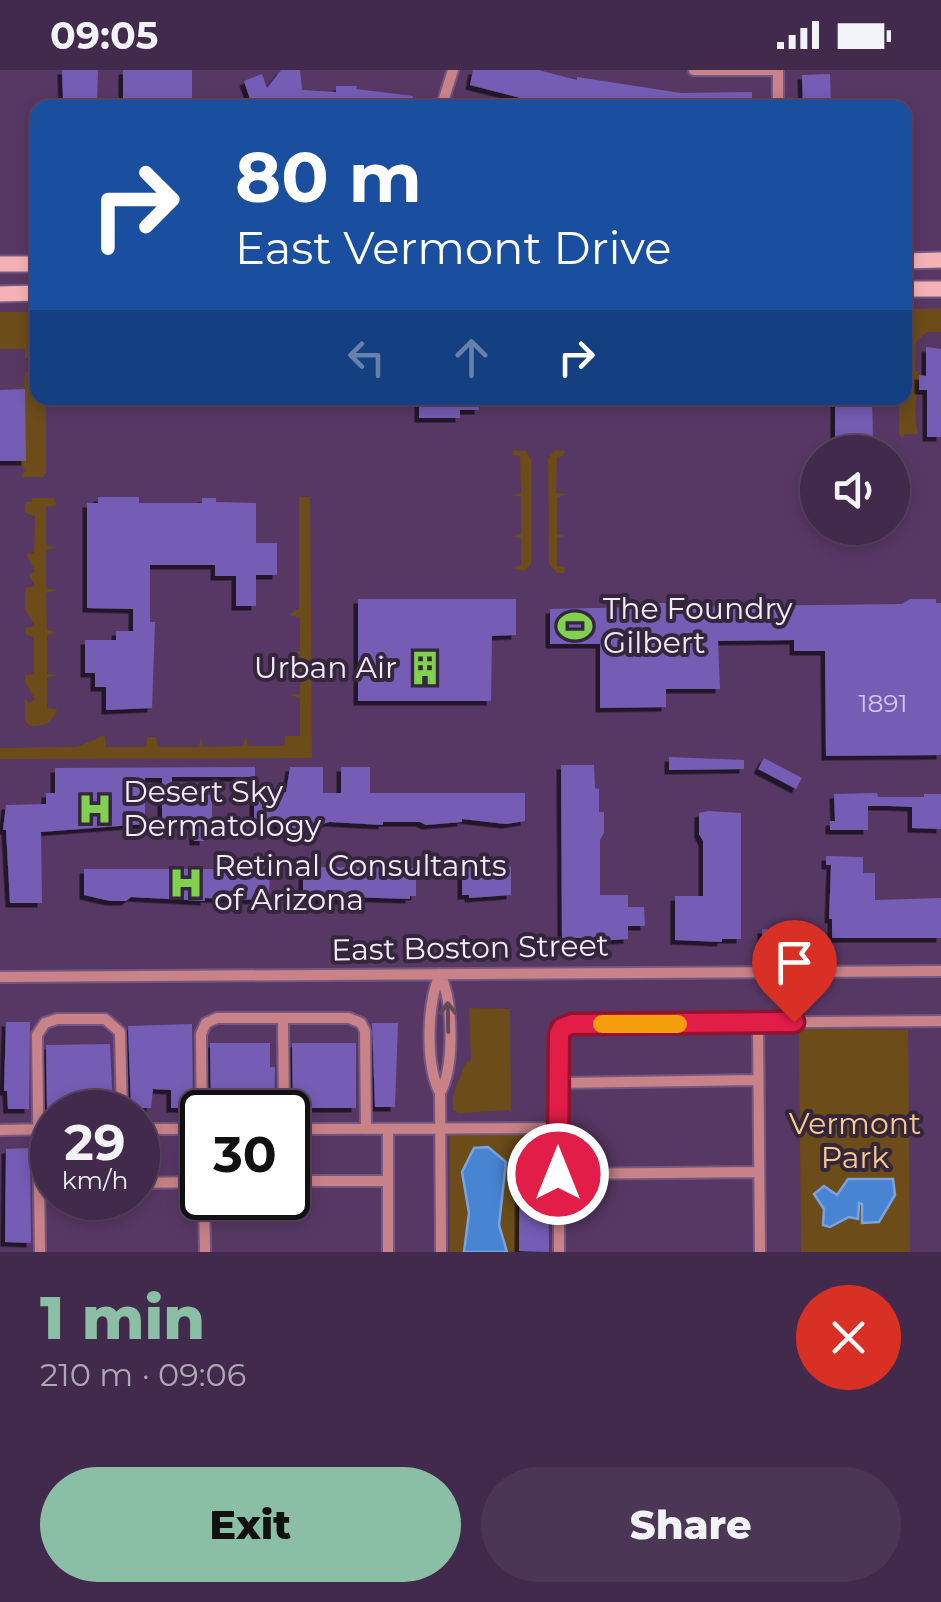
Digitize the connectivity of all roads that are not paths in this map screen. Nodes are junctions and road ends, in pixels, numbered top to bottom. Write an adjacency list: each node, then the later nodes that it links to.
1 (452, 70): 4 (street)
2 (694, 70): 3 (street)
3 (778, 70): 5 (street)
4 (443, 100)
5 (778, 100)
6 (941, 260): 7 (main road)
7 (912, 261)
8 (0, 264): 9 (main road)
9 (30, 264)
10 (912, 289): 11 (main road)
11 (941, 289)
12 (0, 294): 13 (main road)
13 (30, 294)
14 (941, 972): 15 (street, East Boston Street)
15 (440, 974): 16 (street, East Boston Street); 26 (street); 26 (street, one-way to 15)
16 (0, 977)
17 (283, 1018): 24 (street); 25 (street); 31 (street)
18 (941, 1022): 19 (street)
19 (758, 1023): 20 (street); 21 (street)
20 (758, 1080): 21 (street); 34 (street)
21 (558, 1083): 28 (street)
22 (38, 1090): 23 (street)
23 (121, 1090)
24 (202, 1090)
25 (284, 1090)
26 (440, 1093): 27 (street)
27 (440, 1128): 28 (street); 32 (street); 43 (street)
28 (558, 1128): 35 (street)
29 (30, 1129): 33 (street)
30 (310, 1129): 31 (street)
31 (366, 1129): 32 (street)
32 (388, 1129): 37 (street)
33 (0, 1130)
34 (759, 1172): 35 (street); 45 (street)
35 (558, 1174): 44 (street)
36 (310, 1181): 37 (street)
37 (387, 1181): 42 (street)
38 (40, 1220): 40 (street)
39 (204, 1220): 41 (street)
40 (40, 1252)
41 (204, 1252)
42 (388, 1252)
43 (441, 1252)
44 (559, 1252)
45 (760, 1252)

